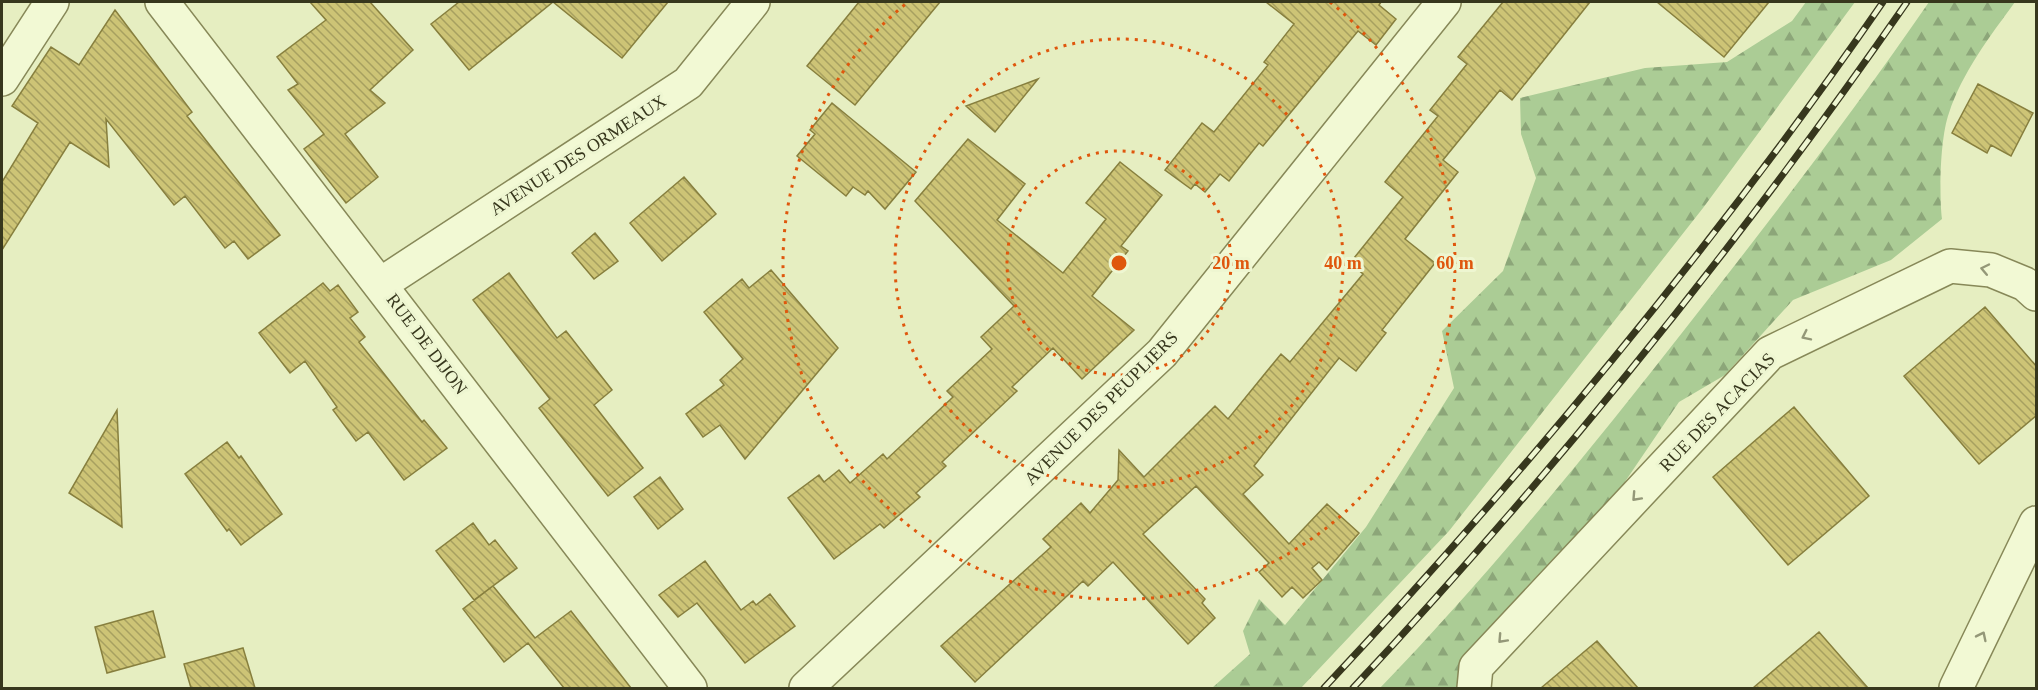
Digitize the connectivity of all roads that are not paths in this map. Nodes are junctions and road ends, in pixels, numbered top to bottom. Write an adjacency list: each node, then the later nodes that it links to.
1 (52, 2): 5 (street)
2 (162, 2): 6 (street, RUE DE DIJON)
3 (753, 2): 6 (street, AVENUE DES ORMEAUX)
4 (1444, 2): 11 (street, AVENUE DES PEUPLIERS)
5 (2, 79)
6 (381, 284): 10 (street, RUE DE DIJON)
7 (2037, 294): 12 (street, RUE DES ACACIAS, one-way to 12)
8 (2037, 524): 9 (street)
9 (2029, 561): 13 (street, one-way to 9)
10 (690, 688)
11 (806, 688)
12 (1474, 688)
13 (1956, 688)

